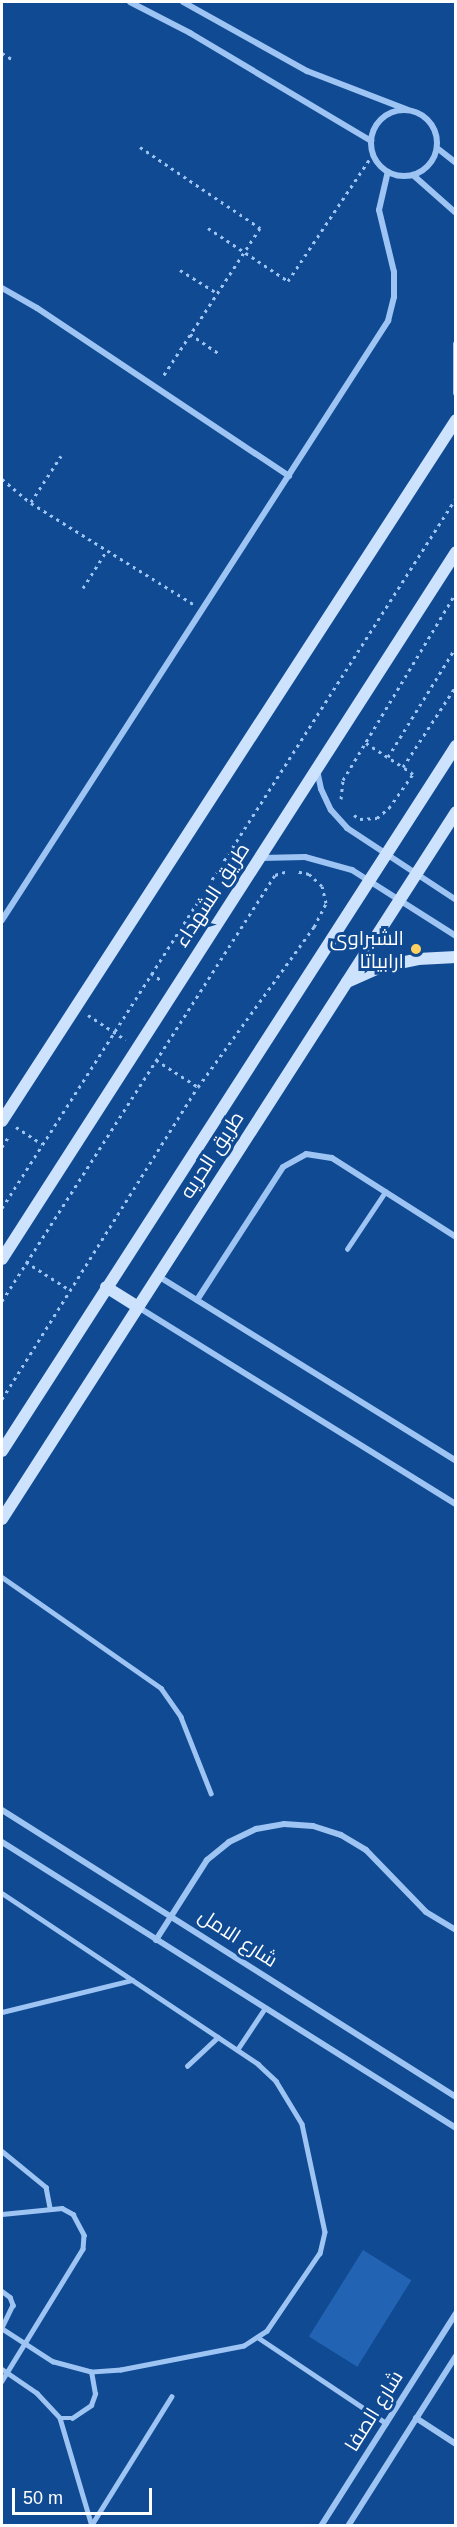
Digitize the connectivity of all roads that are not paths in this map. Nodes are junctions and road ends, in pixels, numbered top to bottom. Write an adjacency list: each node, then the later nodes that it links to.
1 (130, 2): 4 (street)
2 (183, 2): 3 (street)
3 (408, 110): 4 (street); 5 (street)
4 (371, 141): 7 (street)
5 (437, 148): 6 (street); 8 (street)
6 (456, 163)
7 (388, 172): 8 (street); 14 (street)
8 (413, 176): 9 (street)
9 (456, 213)
10 (2, 288): 14 (street)
11 (456, 344): 12 (street)
12 (456, 393)
13 (456, 420): 29 (street)
14 (289, 476): 25 (street)
15 (456, 552): 17 (street, طريق الشهداء)
16 (456, 746): 19 (street, طريق الحريه)
17 (317, 767): 19 (street); 20 (street, طريق الشهداء)
18 (456, 812): 21 (street, طريق الحريه)
19 (384, 853): 21 (street); 22 (street, طريق الحريه)
20 (258, 858): 22 (street); 33 (street, طريق الشهداء)
21 (416, 874): 23 (street, طريق الحريه); 24 (street)
22 (367, 880): 23 (street); 35 (street, طريق الحريه)
23 (399, 900): 26 (street); 28 (street, طريق الحريه)
24 (456, 900)
25 (2, 920)
26 (456, 936)
27 (456, 957): 28 (street)
28 (346, 982): 34 (street, طريق الحريه)
29 (2, 1121)
30 (385, 1192): 31 (street); 32 (lane); 36 (street)
31 (456, 1237)
32 (346, 1249)
33 (2, 1259)
34 (158, 1275): 36 (street); 37 (street, طريق الحريه)
35 (106, 1287): 37 (street); 38 (street, طريق الحريه)
36 (197, 1300): 39 (street)
37 (138, 1307): 40 (street); 41 (street, طريق الحريه)
38 (2, 1450)
39 (456, 1461)
40 (456, 1504)
41 (2, 1519)
42 (2, 1577): 43 (lane)
43 (211, 1793)
44 (2, 1809): 47 (street, شارع الامل)
45 (2, 1842): 49 (street)
46 (2, 1893): 50 (lane)
47 (172, 1915): 48 (street); 49 (street); 56 (street, شارع الامل)
48 (456, 1930)
49 (156, 1940): 51 (street)
50 (132, 1980): 52 (lane); 53 (lane)
51 (265, 2008): 54 (lane); 57 (street)
52 (2, 2012)
53 (218, 2037): 54 (lane); 55 (lane)
54 (237, 2050): 64 (lane)
55 (187, 2066)
56 (456, 2097)
57 (456, 2128)
58 (2, 2151): 59 (lane)
59 (50, 2207): 60 (lane); 65 (lane)
60 (2, 2214)
61 (2, 2291): 63 (lane)
62 (456, 2313): 74 (street, شارع الصفا)
63 (2, 2329): 65 (lane)
64 (259, 2338): 69 (lane); 74 (lane)
65 (25, 2344): 68 (lane); 69 (lane)
66 (456, 2356): 73 (street, شارع الصفا)
67 (2, 2369): 68 (lane)
68 (7, 2372): 70 (lane); 72 (lane)
69 (90, 2372): 72 (lane)
70 (2, 2382)
71 (171, 2397): 76 (lane)
72 (60, 2418): 76 (lane)
73 (416, 2418): 75 (street); 78 (street, شارع الصفا)
74 (386, 2423): 77 (street, شارع الصفا)
75 (456, 2444)
76 (92, 2525)
77 (321, 2526)
78 (348, 2526)

